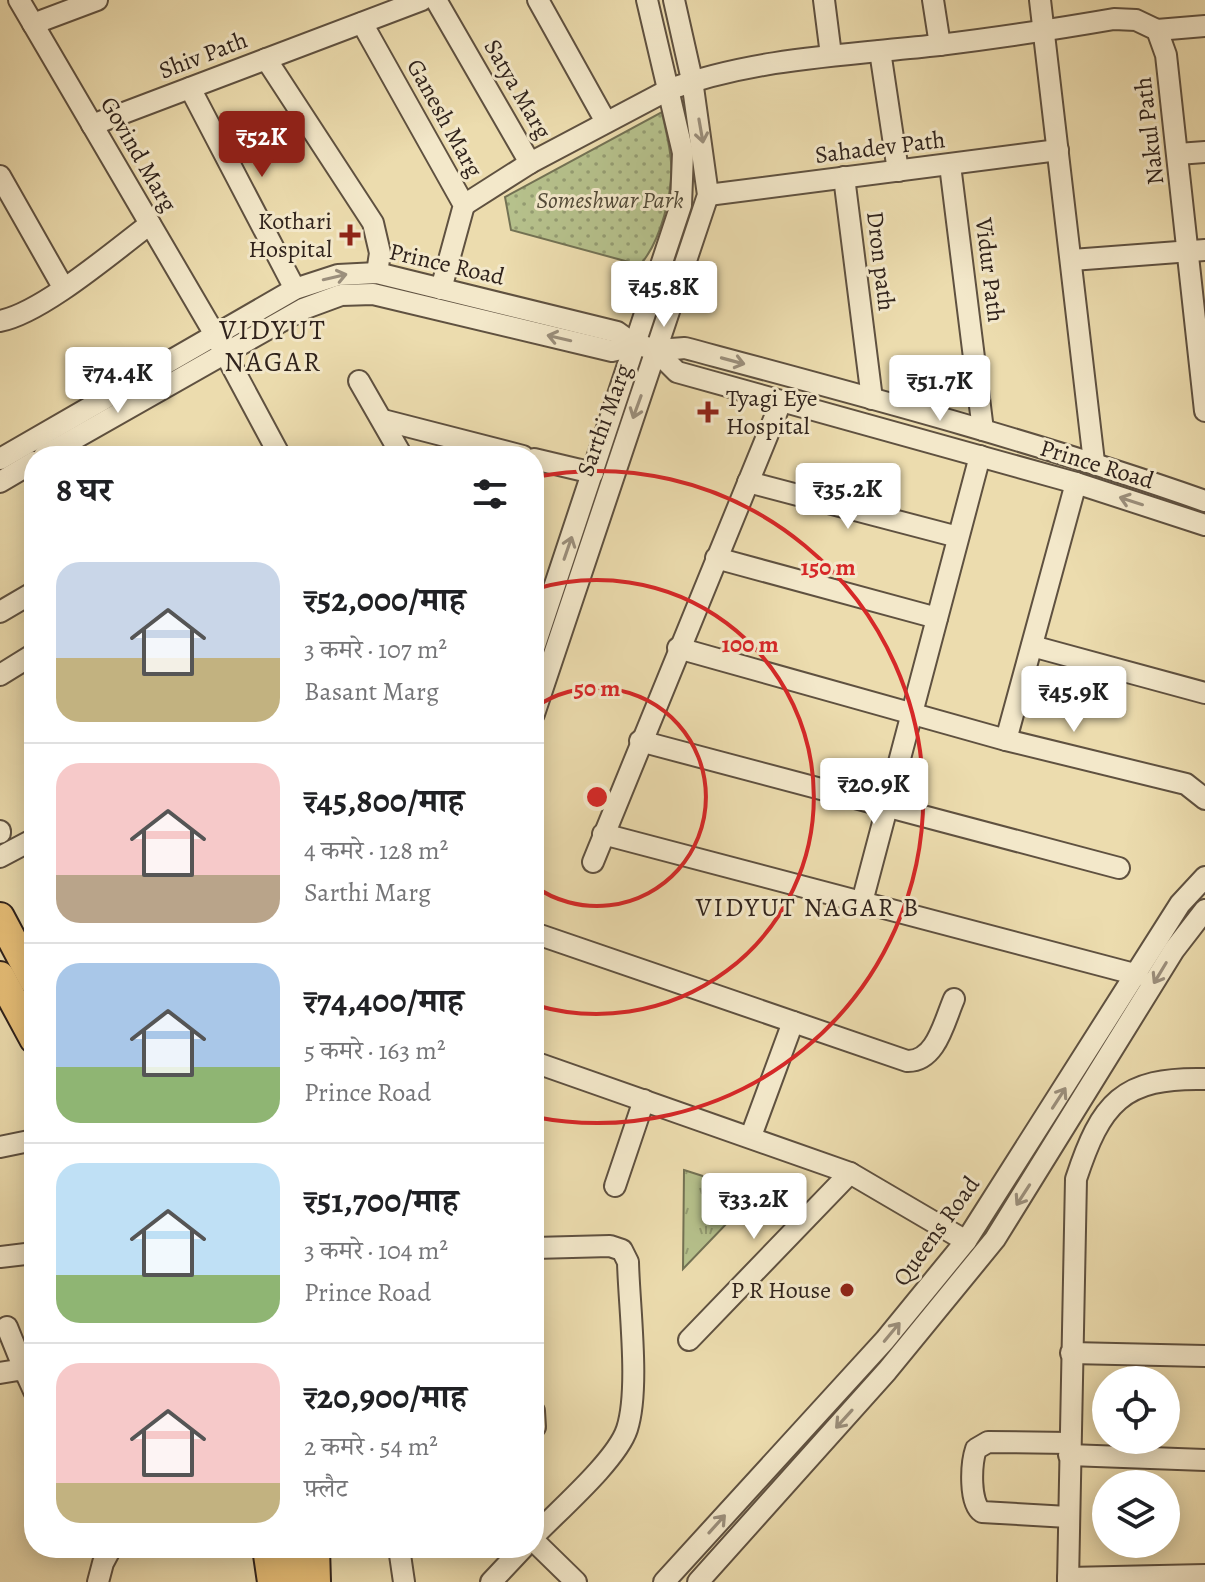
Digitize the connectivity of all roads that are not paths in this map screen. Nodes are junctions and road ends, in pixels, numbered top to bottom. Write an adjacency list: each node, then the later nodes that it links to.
1 (19, 0): 13 (street, Govind Marg)
2 (97, 0): 13 (street)
3 (436, 0): 29 (street, Satya Marg)
4 (538, 0): 24 (street)
5 (647, 0): 23 (street)
6 (674, 0): 21 (street, Sarthi Marg)
7 (824, 0): 19 (street)
8 (933, 0): 17 (street)
9 (1040, 0): 16 (street)
10 (411, 2): 12 (street, Shiv Path)
11 (1113, 10): 15 (street); 16 (street)
12 (362, 23): 20 (street, Shiv Path); 35 (street, Ganesh Marg)
13 (33, 24): 25 (street, Govind Marg)
14 (1205, 26): 15 (street)
15 (1157, 30): 28 (street, Nakul Path)
16 (1044, 31): 17 (street); 26 (street)
17 (940, 45): 18 (street)
18 (880, 51): 19 (street); 31 (street)
19 (831, 55): 21 (street)
20 (266, 59): 22 (street, Shiv Path); 39 (street)
21 (692, 80): 23 (street); 34 (street, Sarthi Marg, one-way to 34)
22 (190, 88): 25 (street, Shiv Path); 41 (street)
23 (668, 90): 24 (street); 45 (street)
24 (606, 122): 29 (street)
25 (92, 125): 36 (street, Govind Marg)
26 (1058, 150): 30 (street, Sahadev Path); 38 (street)
27 (1205, 152): 28 (street)
28 (1178, 154): 37 (street, Nakul Path)
29 (530, 163): 35 (street)
30 (950, 165): 31 (street, Sahadev Path); 54 (street, Vidur Path)
31 (898, 171): 33 (street, Sahadev Path)
32 (0, 176): 40 (street)
33 (844, 177): 34 (street, Sahadev Path); 50 (street, Dron path)
34 (708, 195): 46 (street, Sarthi Marg)
35 (464, 205): 42 (street, Ganesh Marg)
36 (150, 224): 40 (street); 44 (street, Govind Marg)
37 (1197, 251): 38 (street); 48 (street, Nakul Path)
38 (1072, 260): 62 (street)
39 (377, 273): 41 (street, Prince Road, one-way to 39); 42 (street, Prince Road)
40 (63, 287): 43 (street)
41 (295, 289): 44 (street, Prince Road)
42 (441, 289): 45 (street, Prince Road)
43 (0, 321)
44 (214, 333): 47 (street, Govind Marg); 60 (street, Prince Road)
45 (635, 346): 46 (street, Prince Road); 47 (street, Prince Road, one-way to 47); 64 (street)
46 (656, 351): 50 (street, Prince Road, one-way to 50); 51 (street, Prince Road); 76 (street, Sarthi Marg, one-way to 76)
47 (224, 352): 55 (street, Prince Road); 56 (street, Govind Marg)
48 (1202, 355): 52 (street, Nakul Path)
49 (359, 381): 53 (street)
50 (872, 399): 54 (street, Prince Road)
51 (781, 402): 59 (street, Prince Road); 66 (street)
52 (1205, 411)
53 (383, 420): 57 (street); 58 (street)
54 (983, 430): 62 (street, Prince Road)
55 (61, 446)
56 (272, 446)
57 (397, 446)
58 (475, 446)
59 (980, 456): 67 (street, Prince Road); 70 (street)
60 (0, 459)
61 (544, 461): 64 (street)
62 (1094, 462): 68 (street, Prince Road)
63 (24, 468): 65 (street)
64 (593, 473): 75 (street, one-way to 64)
65 (0, 482)
66 (748, 482): 70 (street); 71 (street)
67 (1076, 483): 69 (street, Prince Road, one-way to 67); 77 (street)
68 (1205, 501)
69 (1205, 525)
70 (958, 537): 74 (street)
71 (716, 558): 74 (street); 78 (street)
72 (24, 598): 73 (street)
73 (0, 612)
74 (937, 618): 82 (street)
75 (544, 639)
76 (544, 643)
77 (1032, 646): 81 (street); 83 (street)
78 (678, 648): 82 (street); 84 (street)
79 (24, 660): 80 (street)
80 (0, 675)
81 (1205, 693)
82 (912, 714): 83 (street); 86 (street)
83 (1006, 740): 85 (street)
84 (640, 741): 86 (street); 87 (street)
85 (1205, 799)
86 (888, 807): 91 (street); 93 (street)
87 (603, 834): 90 (street); 93 (street)
88 (24, 844): 89 (street)
89 (0, 857)
90 (593, 862)
91 (1119, 868)
92 (1205, 877): 98 (street, Queens Road)
93 (862, 902): 98 (street)
94 (1205, 910): 107 (street, Queens Road, one-way to 107)
95 (0, 917): 97 (highway)
96 (544, 936): 100 (street)
97 (23, 972)
98 (1138, 975): 104 (street, Queens Road, one-way to 98)
99 (954, 999): 100 (street)
100 (793, 1022): 105 (street)
101 (544, 1070): 103 (street)
102 (1205, 1079): 117 (street)
103 (644, 1100): 105 (street); 110 (street)
104 (1035, 1133): 107 (street); 111 (street, Queens Road)
105 (751, 1136): 109 (street)
106 (24, 1142): 108 (street)
107 (1055, 1144): 142 (street, Queens Road, one-way to 142)
108 (0, 1147)
109 (850, 1173): 111 (street); 116 (street)
110 (615, 1186)
111 (966, 1241): 141 (street, Queens Road, one-way to 111)
112 (544, 1248): 124 (street)
113 (24, 1254): 114 (street)
114 (0, 1257)
115 (7, 1327): 119 (street)
116 (689, 1340)
117 (1071, 1353): 118 (street); 121 (street)
118 (1205, 1356)
119 (24, 1369): 120 (street)
120 (0, 1373)
121 (1069, 1449): 122 (street); 123 (street); 123 (street)
122 (1205, 1460)
123 (1068, 1517): 133 (street)
124 (544, 1527)
125 (544, 1548): 140 (street)
126 (107, 1558): 134 (street)
127 (268, 1558): 135 (highway)
128 (293, 1558): 136 (highway)
129 (315, 1558): 137 (highway)
130 (400, 1558): 138 (street)
131 (514, 1558): 139 (street)
132 (1205, 1575): 133 (street)
133 (1068, 1580)
134 (98, 1582)
135 (272, 1582)
136 (295, 1582)
137 (316, 1582)
138 (404, 1582)
139 (491, 1582)
140 (576, 1582)
141 (664, 1582)
142 (698, 1582)

